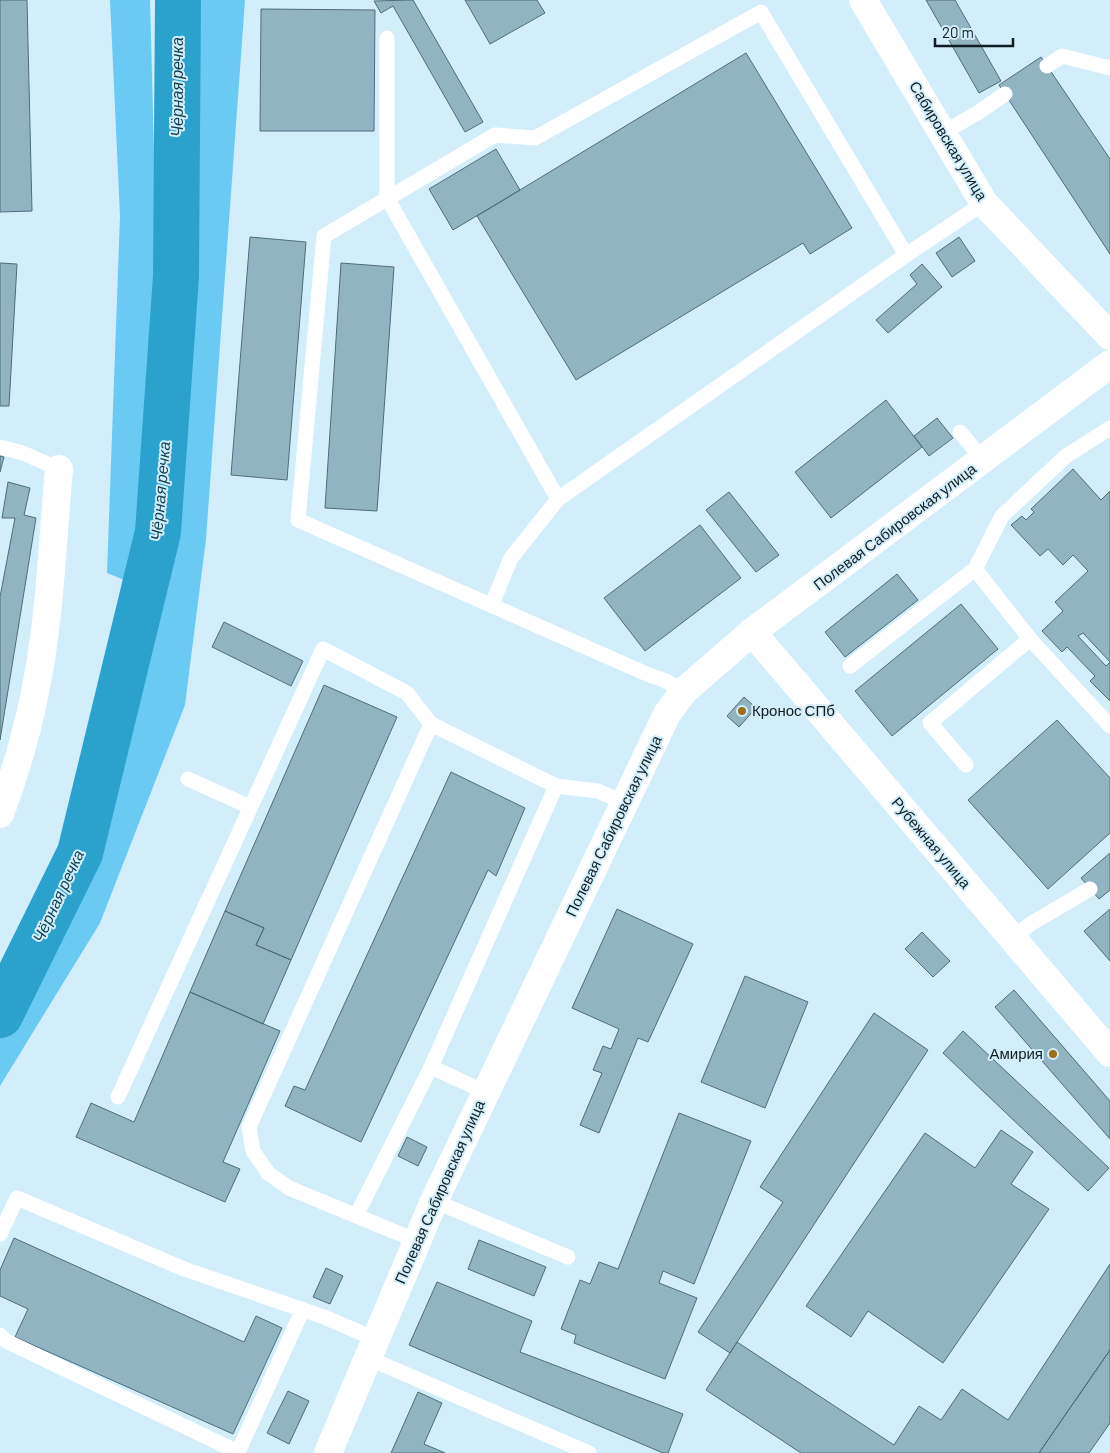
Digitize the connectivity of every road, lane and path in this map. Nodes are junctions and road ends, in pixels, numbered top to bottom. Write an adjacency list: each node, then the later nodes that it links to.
1 (864, 0): 6 (street, Сабировская улица)
2 (387, 38): 7 (lane)
3 (1047, 66): 4 (lane)
4 (1110, 68)
5 (1005, 94): 6 (lane)
6 (942, 132): 8 (street, Сабировская улица)
7 (386, 198): 9 (lane); 17 (lane); 19 (lane)
8 (984, 203): 9 (lane); 10 (street, Сабировская улица)
9 (906, 254): 17 (lane)
10 (1110, 336)
11 (1110, 364): 15 (street, Полевая Сабировская улица)
12 (1110, 429): 18 (lane)
13 (960, 432): 15 (lane)
14 (0, 447): 16 (lane)
15 (984, 460): 20 (street, Полевая Сабировская улица)
16 (59, 469): 31 (street)
17 (558, 499): 19 (lane)
18 (975, 569): 21 (lane); 22 (lane)
19 (492, 604): 23 (lane)
20 (752, 632): 23 (street, Полевая Сабировская улица); 33 (street, Рубежная улица)
21 (1030, 639): 25 (lane); 26 (lane)
22 (850, 666)
23 (684, 691): 29 (street, Полевая Сабировская улица)
24 (431, 724): 28 (lane); 30 (lane); 39 (lane)
25 (1110, 726)
26 (966, 764)
27 (188, 779): 30 (lane)
28 (556, 786): 29 (lane); 35 (lane)
29 (625, 804): 36 (street, Полевая Сабировская улица)
30 (250, 807): 37 (lane)
31 (0, 814)
32 (1090, 889): 33 (lane)
33 (1012, 938): 34 (street, Рубежная улица)
34 (1109, 1049)
35 (431, 1067): 36 (lane); 39 (lane)
36 (484, 1092): 38 (street, Полевая Сабировская улица)
37 (118, 1097)
38 (434, 1201): 41 (street, Полевая Сабировская улица); 42 (lane)
39 (356, 1216): 41 (lane)
40 (0, 1234): 43 (lane)
41 (417, 1241): 45 (street, Полевая Сабировская улица)
42 (568, 1257)
43 (303, 1309): 44 (lane); 45 (lane)
44 (0, 1335)
45 (371, 1348): 46 (lane); 47 (street, Полевая Сабировская улица)
46 (579, 1451)
47 (328, 1453)

